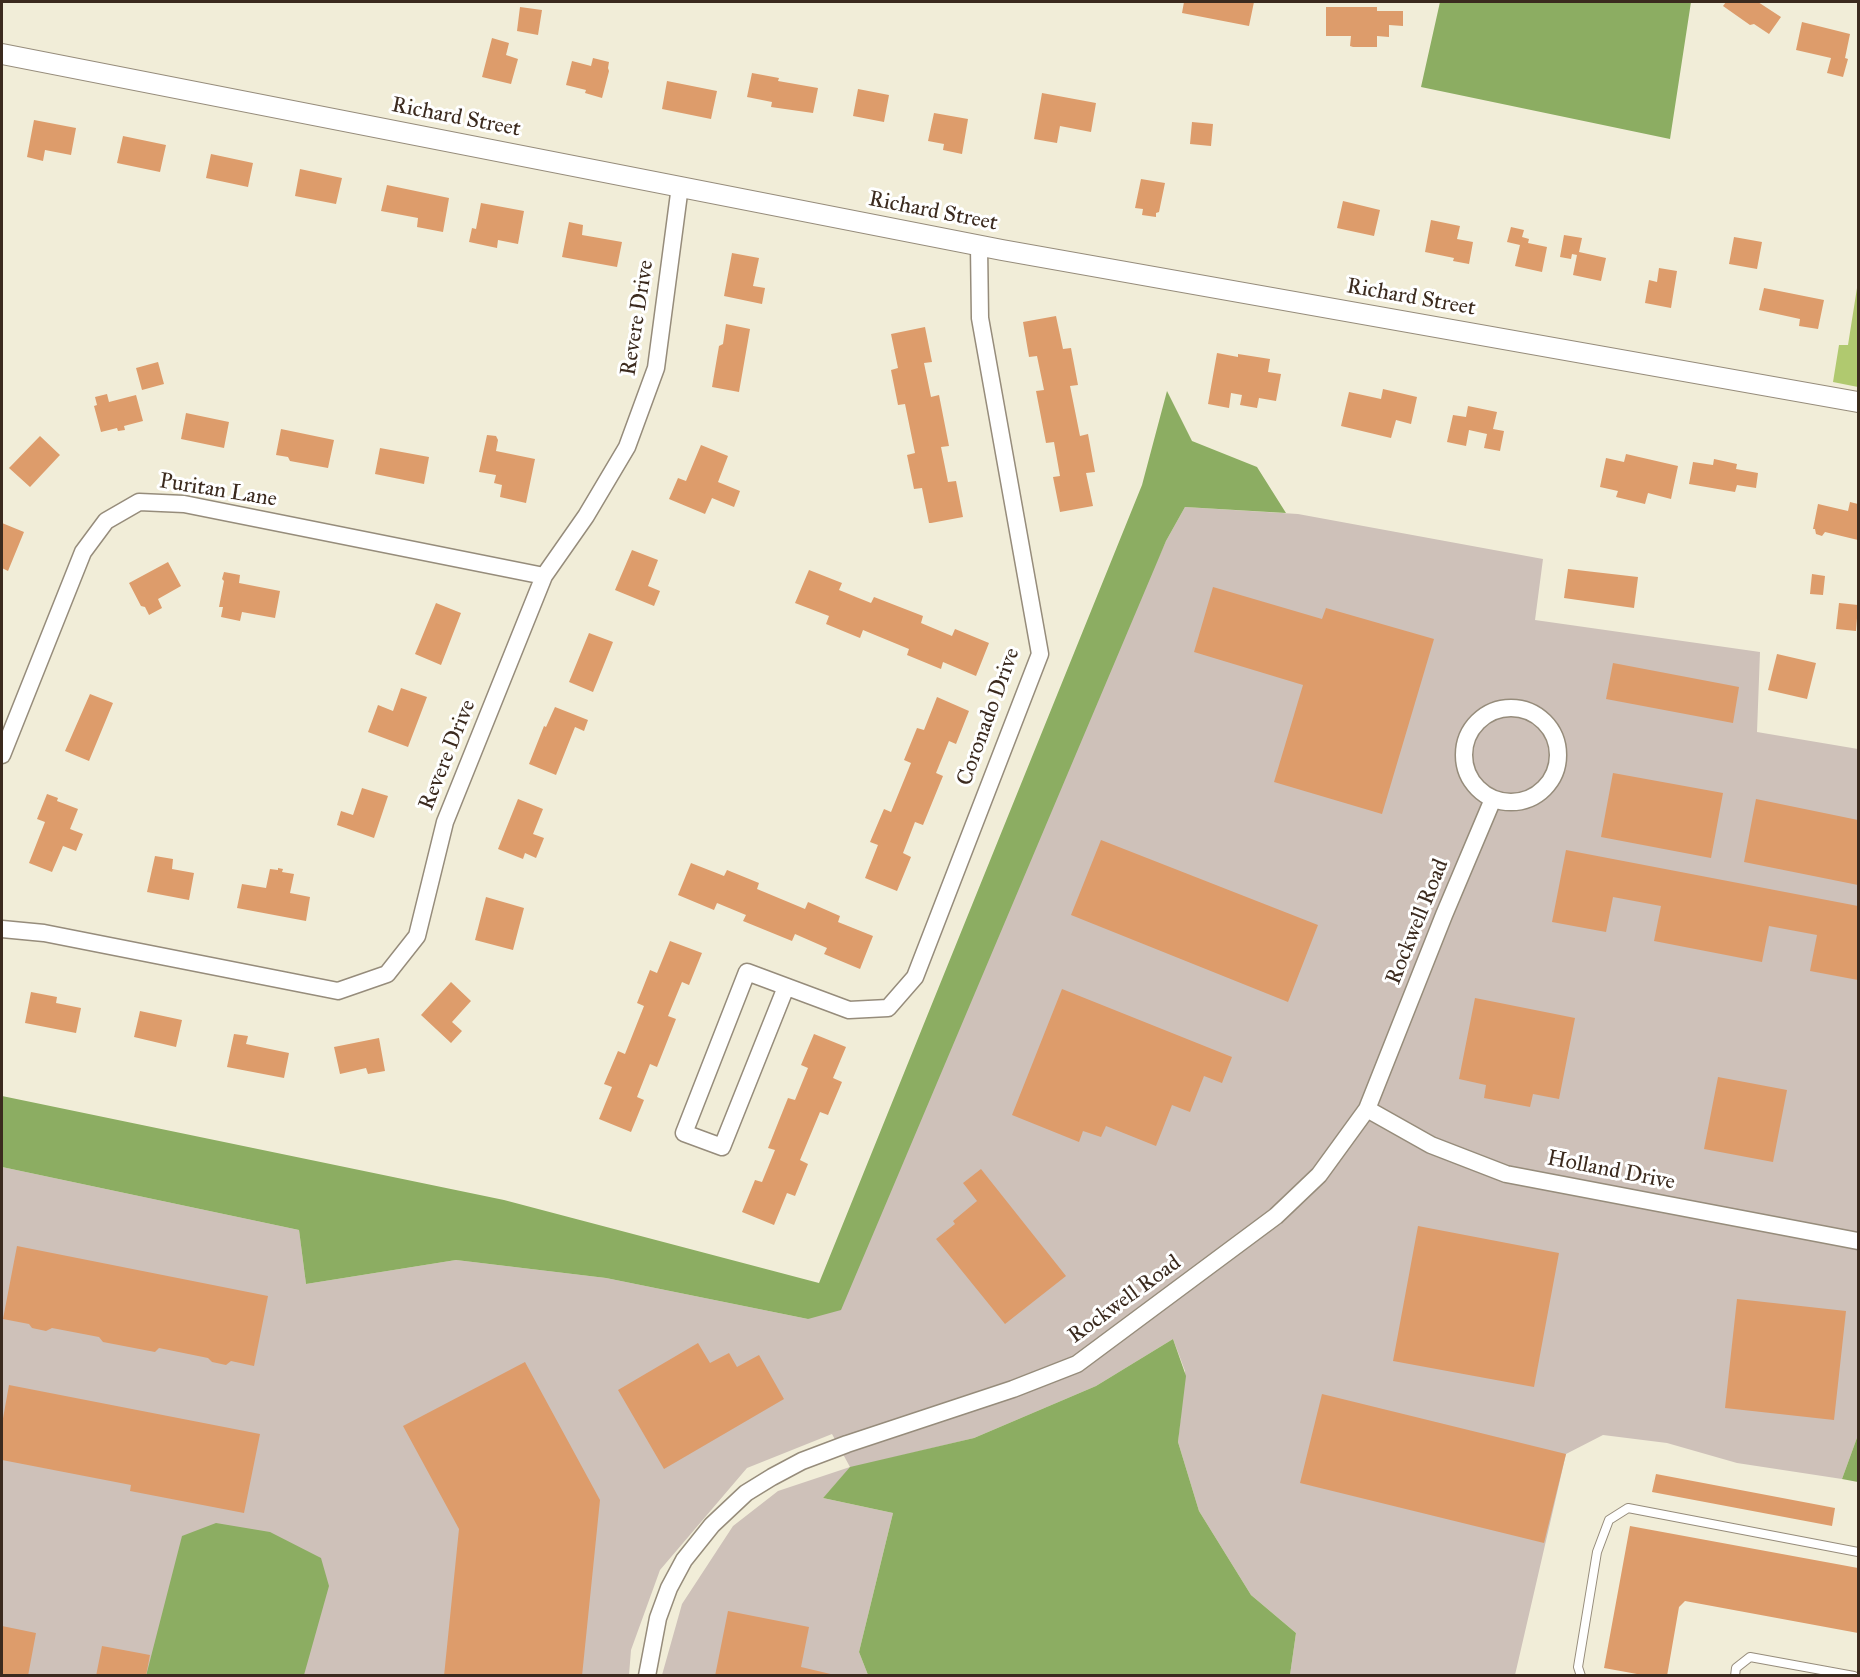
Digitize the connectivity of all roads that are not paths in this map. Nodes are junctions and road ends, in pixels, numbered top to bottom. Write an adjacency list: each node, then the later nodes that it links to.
1 (2, 54): 2 (street, Richard Street)
2 (680, 186): 3 (street, Richard Street); 5 (street, Revere Drive)
3 (979, 246): 4 (street, Richard Street); 9 (street, Coronado Drive)
4 (1858, 402)
5 (544, 576): 6 (street, Puritan Lane); 8 (street, Revere Drive)
6 (2, 755)
7 (1493, 799): 7 (street); 10 (street, Rockwell Road)
8 (2, 929)
9 (786, 987): 9 (street, Coronado Drive)
10 (1367, 1109): 11 (street, Holland Drive); 13 (street, Rockwell Road)
11 (1858, 1241)
12 (1858, 1552): 14 (lane)
13 (647, 1676)
14 (1581, 1676)
15 (1735, 1676): 16 (lane)
16 (1854, 1676)

